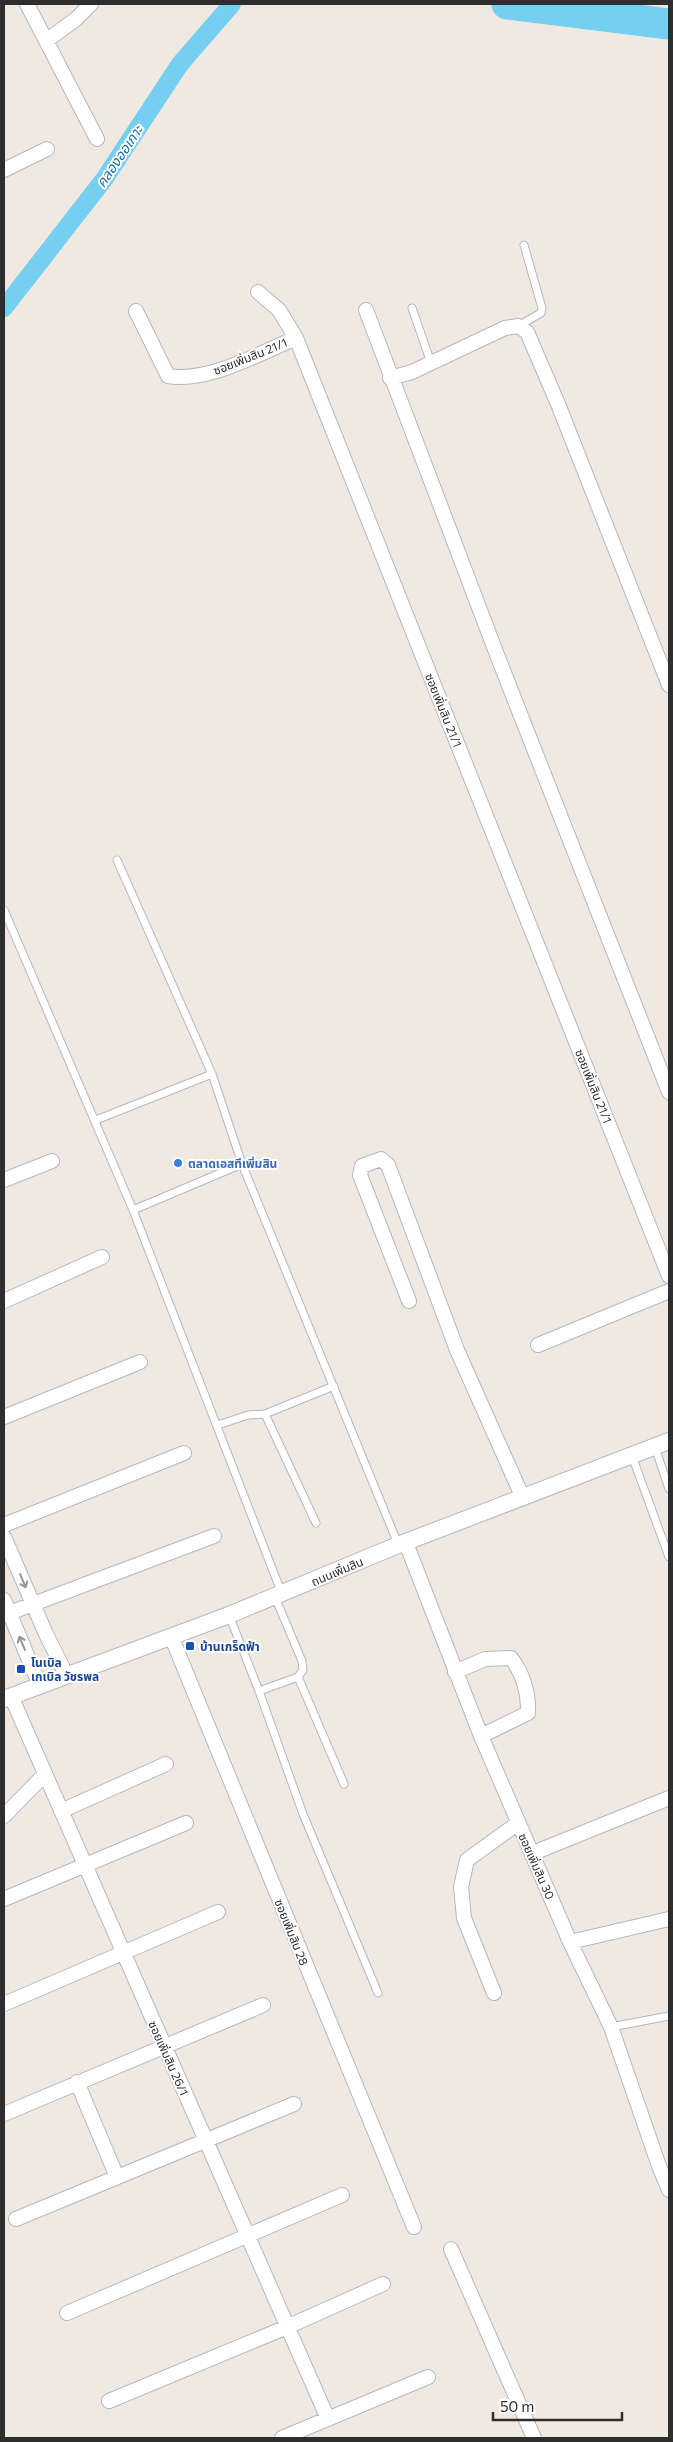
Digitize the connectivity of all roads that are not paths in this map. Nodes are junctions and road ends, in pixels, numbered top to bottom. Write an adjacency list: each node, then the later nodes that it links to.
1 (26, 4): 3 (street)
2 (91, 4): 3 (street)
3 (46, 41): 4 (street)
4 (97, 139)
5 (47, 149): 6 (street)
6 (4, 170)
7 (524, 245): 12 (lane)
8 (258, 292): 13 (street)
9 (412, 308): 14 (lane)
10 (366, 310): 15 (street)
11 (136, 311): 13 (street, ซอยเพิ่มสิน 21/1)
12 (518, 326): 14 (street); 16 (street)
13 (296, 338): 27 (street, ซอยเพิ่มสิน 21/1)
14 (431, 362): 15 (street)
15 (390, 378): 20 (street)
16 (669, 685)
17 (117, 860): 19 (lane)
18 (4, 910): 21 (lane)
19 (212, 1074): 21 (lane); 23 (lane)
20 (669, 1092)
21 (96, 1120): 25 (lane)
22 (52, 1161): 24 (street)
23 (242, 1164): 25 (lane); 33 (lane)
24 (4, 1180)
25 (133, 1210): 36 (lane)
26 (102, 1257): 29 (street)
27 (669, 1276)
28 (669, 1291): 31 (street)
29 (4, 1300)
30 (409, 1301): 42 (street)
31 (538, 1345)
32 (140, 1362): 35 (street)
33 (334, 1386): 34 (lane); 47 (lane)
34 (265, 1414): 36 (lane); 43 (lane)
35 (4, 1417)
36 (218, 1426): 49 (lane)
37 (662, 1444): 39 (street, ถนนเพิ่มสิน); 40 (lane)
38 (184, 1453): 44 (street)
39 (632, 1456): 42 (street, ถนนเพิ่มสิน); 48 (lane)
40 (667, 1476): 41 (lane)
41 (669, 1489)
42 (524, 1498): 47 (street, ถนนเพิ่มสิน)
43 (316, 1523)
44 (4, 1525)
45 (214, 1536): 51 (street)
46 (4, 1537): 51 (street, one-way to 51)
47 (402, 1544): 49 (street, ถนนเพิ่มสิน); 55 (street, ซอยเพิ่มสิน 30)
48 (669, 1557)
49 (279, 1596): 53 (street, ถนนเพิ่มสิน); 57 (lane)
50 (4, 1600): 52 (street)
51 (33, 1605): 52 (street); 56 (street)
52 (6, 1614): 58 (street, one-way to 52)
53 (229, 1615): 54 (street, ถนนเพิ่มสิน); 59 (lane)
54 (171, 1636): 56 (street, ถนนเพิ่มสิน); 93 (street, ซอยเพิ่มสิน 28)
55 (455, 1672): 61 (street, ซอยเพิ่มสิน 30); 61 (street)
56 (67, 1676): 58 (street, ถนนเพิ่มสิน)
57 (298, 1677): 59 (lane); 64 (lane)
58 (40, 1686): 60 (street, ถนนเพิ่มสิน)
59 (258, 1691): 78 (lane)
60 (7, 1698): 63 (street, ซอยเพิ่มสิน 26/1)
61 (481, 1736): 69 (street, ซอยเพิ่มสิน 30)
62 (166, 1764): 66 (street)
63 (46, 1774): 66 (street, ซอยเพิ่มสิน 26/1); 67 (street)
64 (344, 1784)
65 (669, 1798): 70 (street)
66 (61, 1811): 71 (street, ซอยเพิ่มสิน 26/1)
67 (4, 1816)
68 (186, 1824): 71 (street)
69 (518, 1824): 70 (street, ซอยเพิ่มสิน 30); 77 (street)
70 (533, 1854): 75 (street, ซอยเพิ่มสิน 30)
71 (85, 1865): 72 (street); 76 (street, ซอยเพิ่มสิน 26/1)
72 (4, 1899)
73 (218, 1912): 76 (street)
74 (669, 1919): 75 (street)
75 (570, 1942): 82 (street, ซอยเพิ่มสิน 30)
76 (123, 1952): 79 (street); 83 (street, ซอยเพิ่มสิน 26/1)
77 (494, 1992)
78 (378, 1993)
79 (4, 2004)
80 (263, 2005): 83 (street)
81 (669, 2016): 82 (lane)
82 (611, 2027): 88 (street, ซอยเพิ่มสิน 30)
83 (164, 2046): 84 (street); 87 (street, ซอยเพิ่มสิน 26/1)
84 (77, 2082): 86 (street); 89 (street)
85 (294, 2104): 87 (street)
86 (4, 2114)
87 (206, 2140): 89 (street); 94 (street, ซอยเพิ่มสิน 26/1)
88 (664, 2163): 90 (street, ซอยเพิ่มสิน 30)
89 (117, 2177): 92 (street)
90 (669, 2190)
91 (342, 2195): 94 (street)
92 (16, 2219)
93 (414, 2227)
94 (248, 2237): 97 (street); 98 (street, ซอยเพิ่มสิน 26/1)
95 (452, 2249): 103 (street)
96 (383, 2284): 98 (street)
97 (68, 2313)
98 (287, 2327): 100 (street); 101 (street, ซอยเพิ่มสิน 26/1)
99 (428, 2378): 101 (street)
100 (109, 2401)
101 (328, 2419): 102 (street)
102 (282, 2438)
103 (534, 2438)

